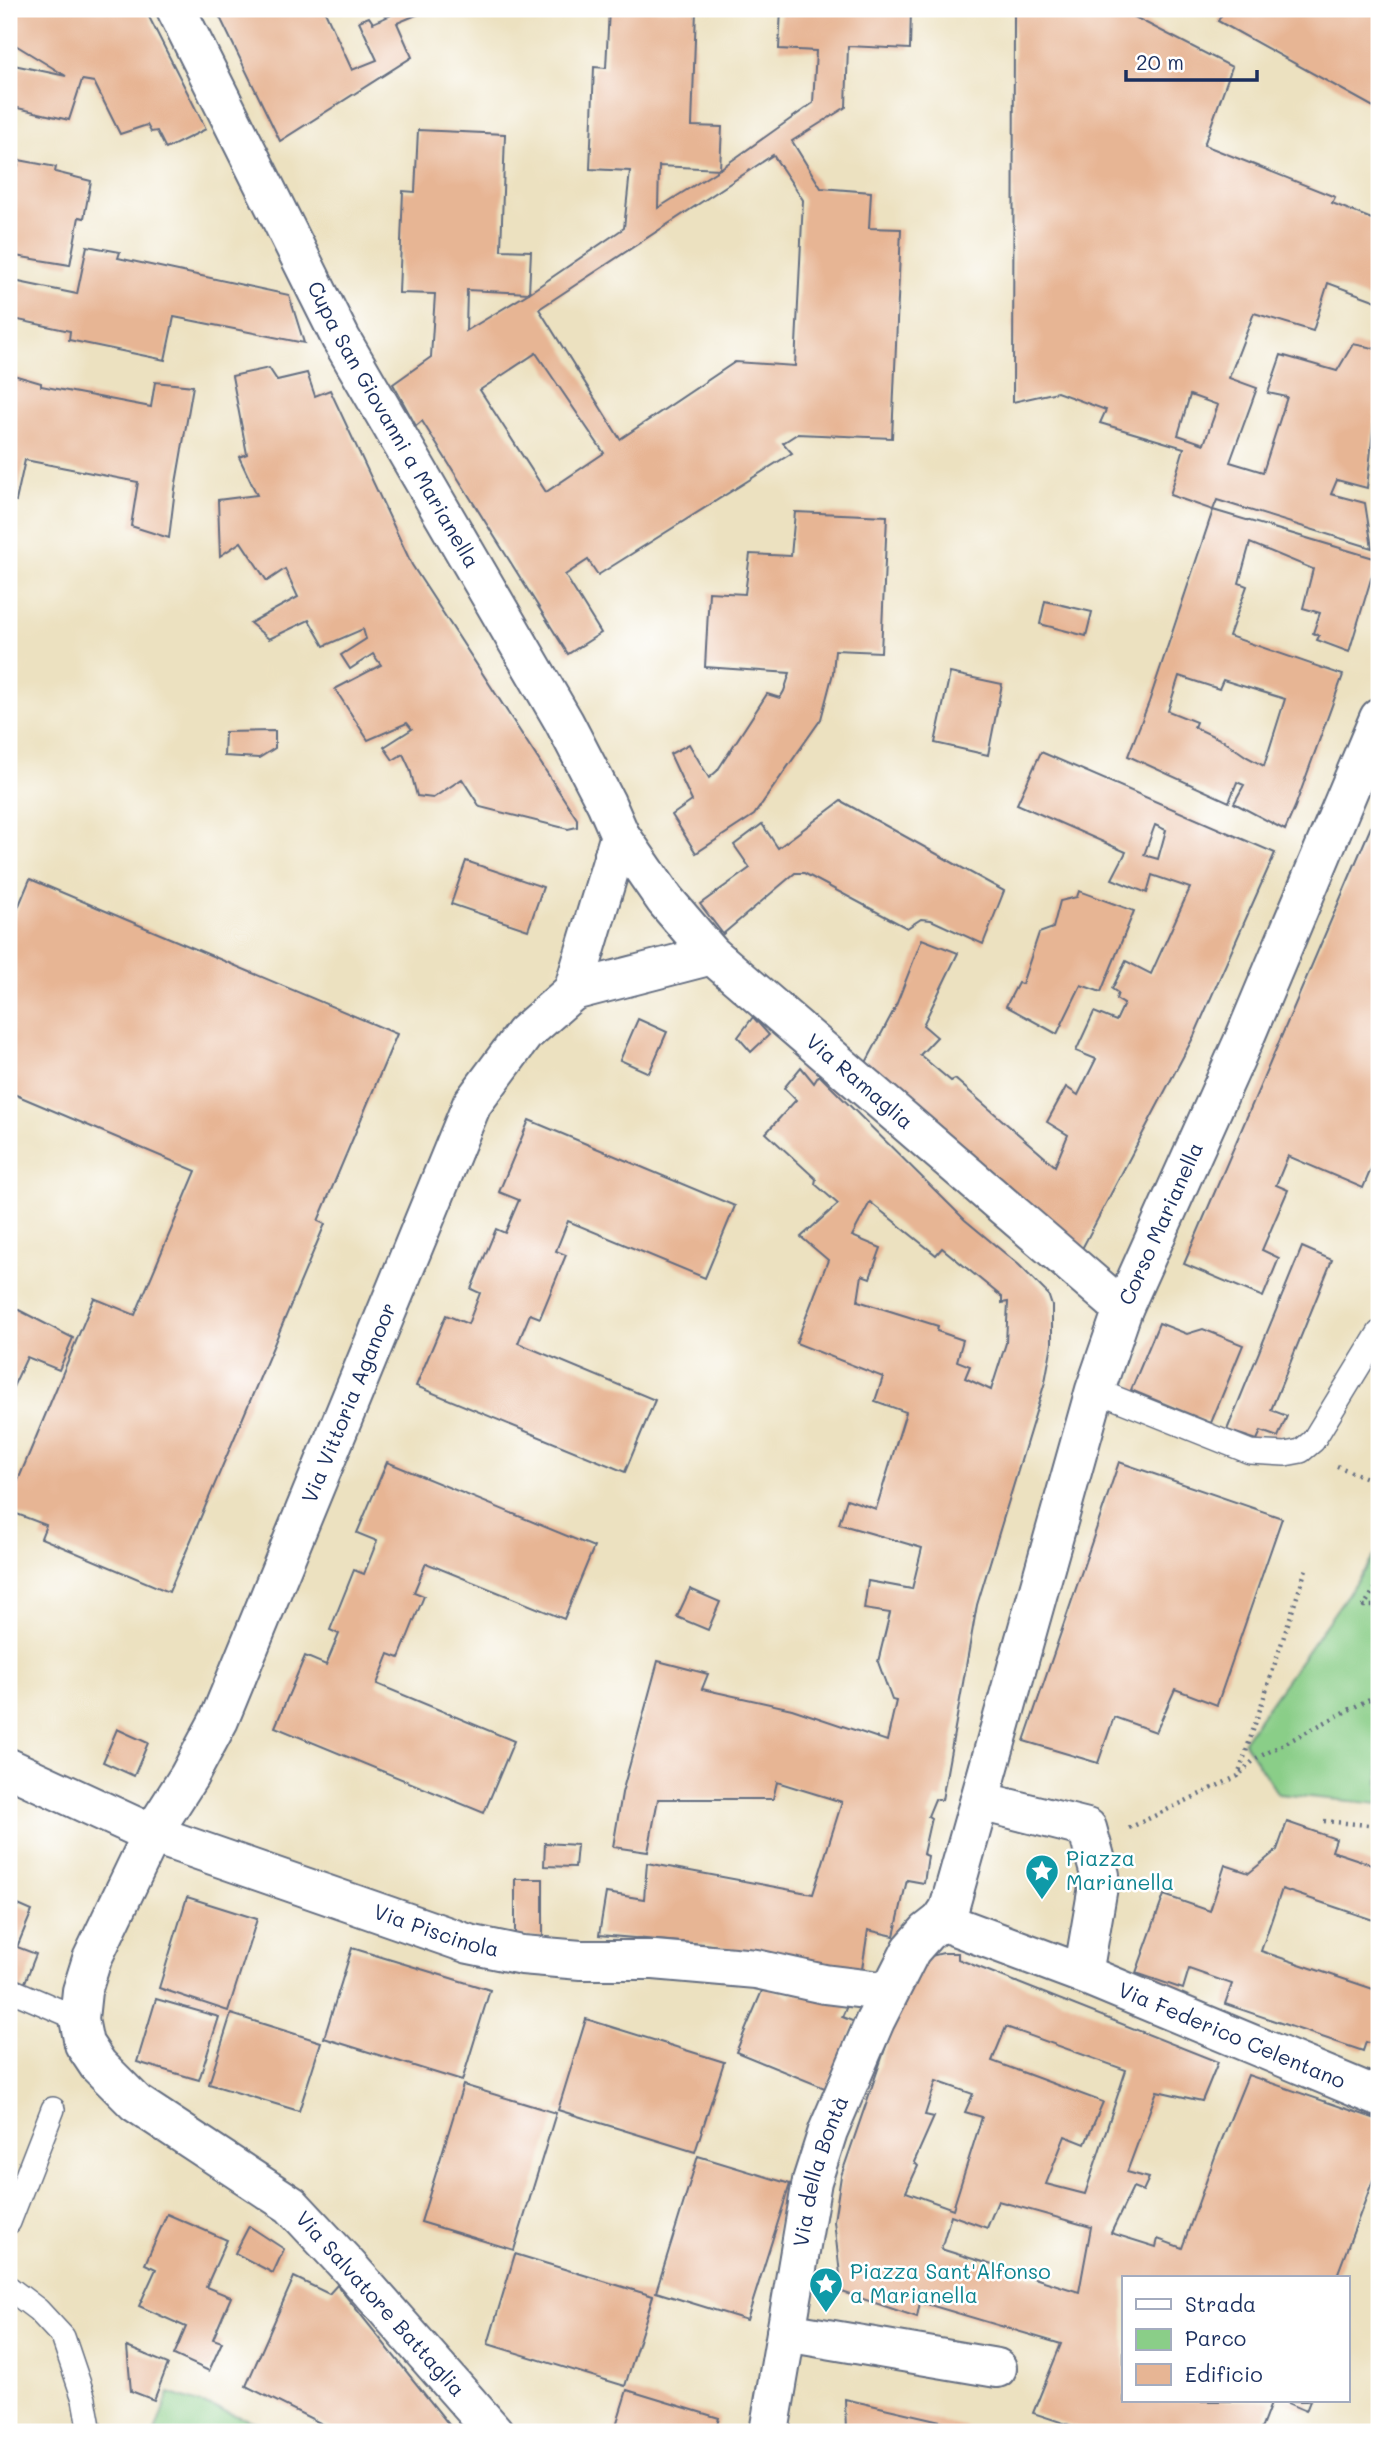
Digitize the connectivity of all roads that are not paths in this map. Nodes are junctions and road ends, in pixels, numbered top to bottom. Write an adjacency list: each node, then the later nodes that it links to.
1 (176, 9): 3 (street, Cupa San Giovanni a Marianella)
2 (1379, 718): 6 (street, Corso Marianella)
3 (620, 835): 4 (street, Via Ramaglia); 5 (street)
4 (712, 955): 5 (street, Via Vittoria Aganoor); 6 (street, Via Ramaglia)
5 (573, 991): 11 (street, Via Vittoria Aganoor)
6 (1123, 1309): 8 (street, Corso Marianella)
7 (1379, 1333): 8 (lane)
8 (1095, 1390): 10 (street, Corso Marianella)
9 (9, 1768): 11 (street, Via Piscinola)
10 (979, 1801): 12 (street); 13 (street)
11 (152, 1834): 15 (street, Via Piscinola); 16 (street, Via Salvatore Battaglia)
12 (934, 1926): 13 (street); 15 (street, Via della Bontà)
13 (1083, 1975): 17 (street, Via Federico Celentano)
14 (9, 1989): 16 (lane)
15 (889, 1992): 21 (street, Via della Bontà)
16 (79, 2018): 24 (street, Via Salvatore Battaglia)
17 (1379, 2097)
18 (53, 2109): 19 (lane)
19 (9, 2222)
20 (9, 2288): 23 (lane)
21 (786, 2332): 22 (street); 25 (street, Via della Bontà)
22 (997, 2368)
23 (90, 2432)
24 (494, 2432)
25 (769, 2432)

